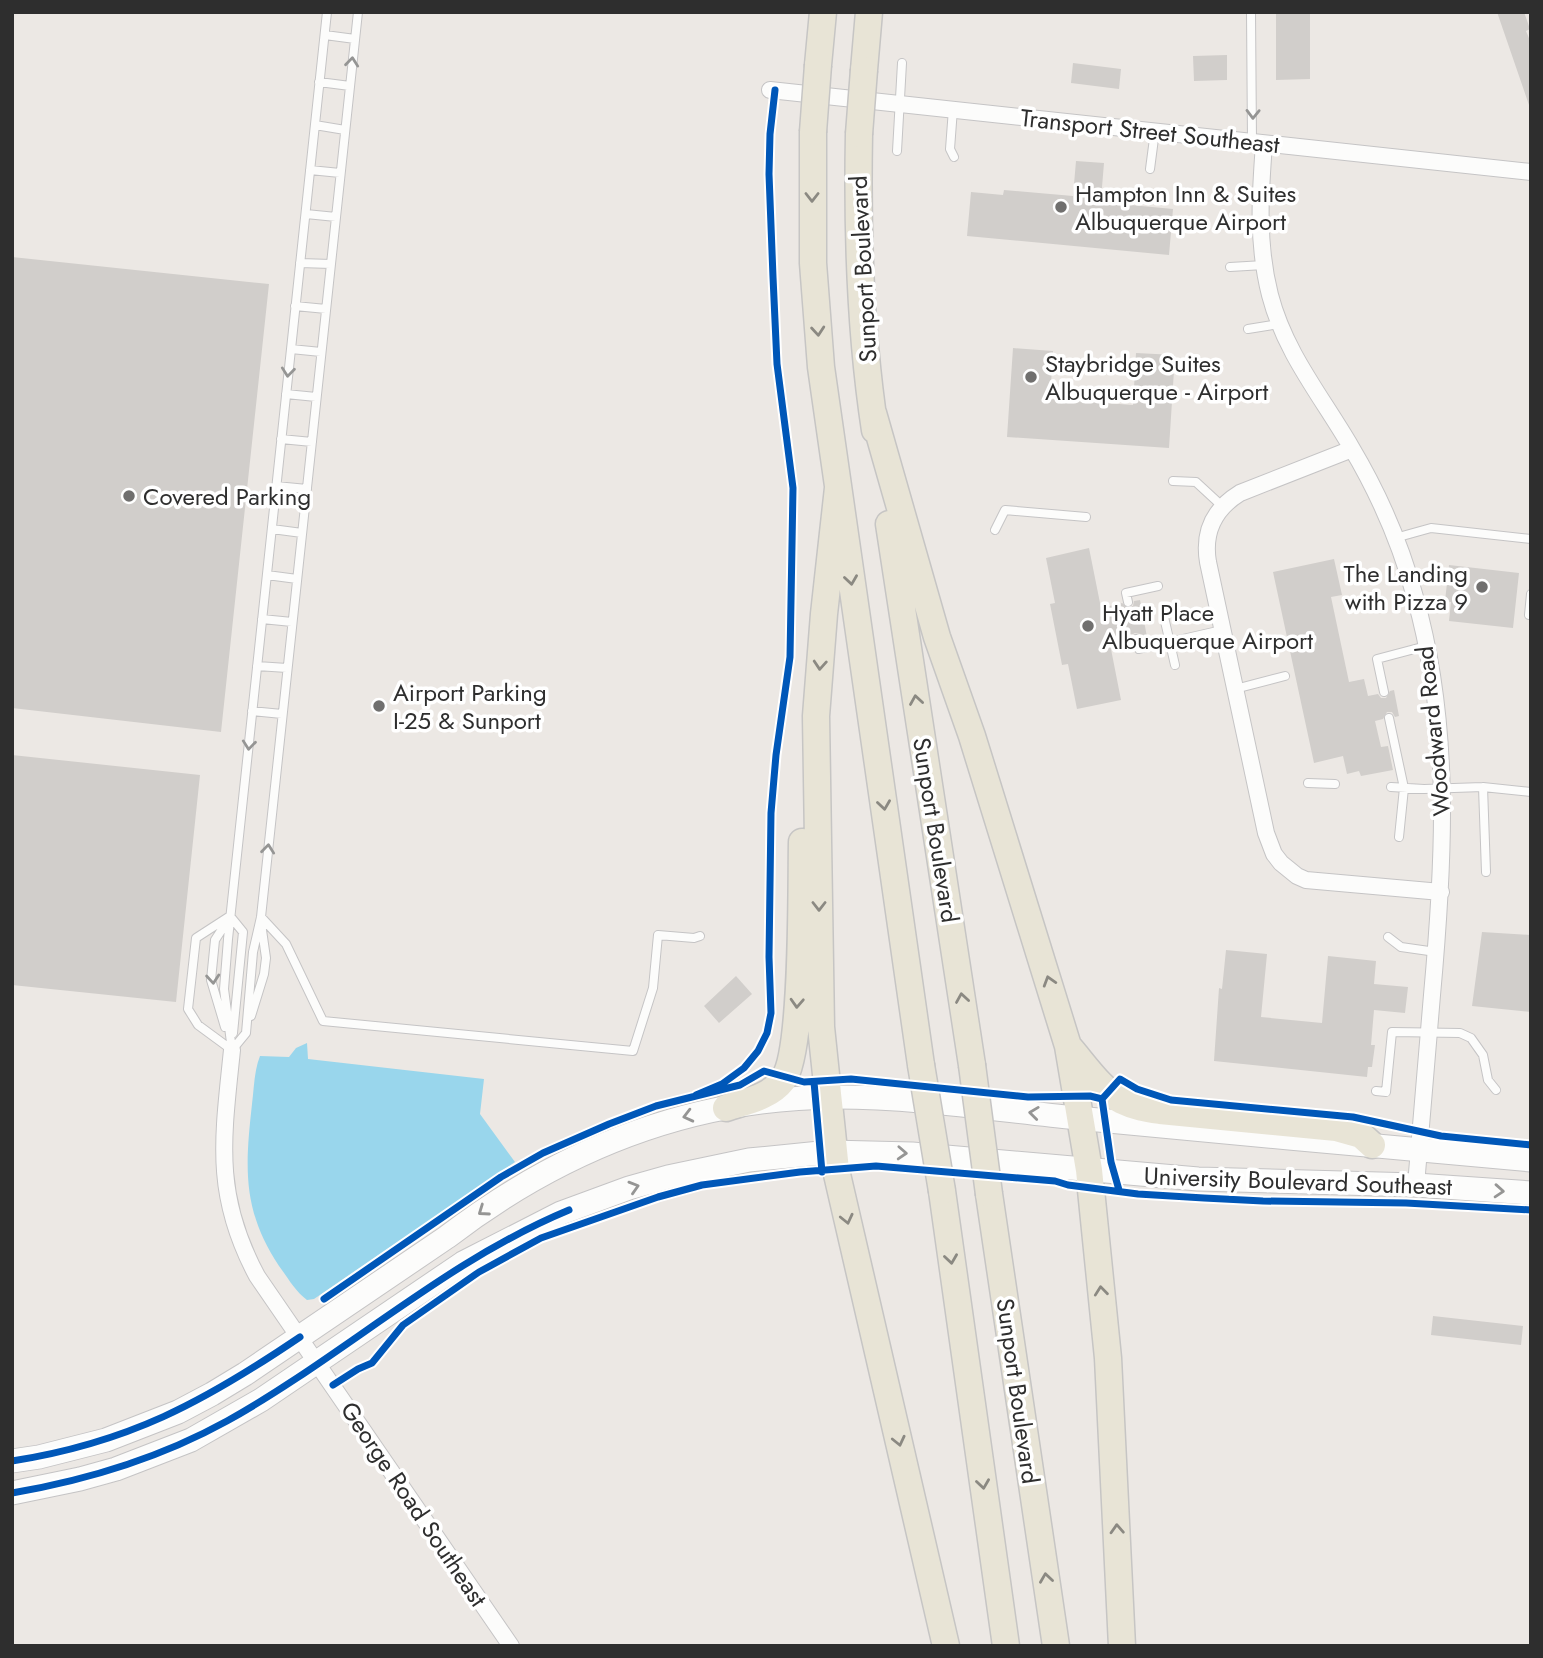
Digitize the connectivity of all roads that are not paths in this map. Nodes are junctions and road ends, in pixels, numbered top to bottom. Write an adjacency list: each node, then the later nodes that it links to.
1 (327, 12): 6 (lane)
2 (358, 12): 7 (lane)
3 (823, 12): 44 (main road, Sunport Boulevard, one-way to 44, bridge)
4 (869, 12): 38 (main road, Sunport Boulevard, bridge)
5 (1251, 12): 17 (lane, one-way to 17)
6 (324, 35): 7 (lane); 9 (lane)
7 (355, 39): 10 (lane, one-way to 7)
8 (902, 63): 12 (lane)
9 (319, 82): 10 (lane); 14 (lane)
10 (350, 86): 15 (lane)
11 (770, 90): 12 (street, Transport Street Southeast)
12 (900, 104): 13 (street, Transport Street Southeast); 18 (lane)
13 (953, 109): 16 (street, Transport Street Southeast); 19 (lane)
14 (315, 125): 15 (lane); 21 (lane)
15 (345, 130): 23 (lane)
16 (1155, 131): 17 (street, Transport Street Southeast); 20 (lane)
17 (1258, 143): 22 (street, Transport Street Southeast); 28 (street, Woodward Road)
18 (897, 151)
19 (954, 157)
20 (1150, 169)
21 (310, 170): 23 (lane); 24 (lane)
22 (1531, 172)
23 (340, 173): 25 (lane)
24 (306, 214): 25 (lane); 26 (lane)
25 (336, 217): 27 (lane)
26 (300, 263): 27 (lane); 30 (lane)
27 (331, 264): 31 (lane)
28 (1264, 265): 29 (lane); 32 (street, Woodward Road)
29 (1230, 267)
30 (295, 306): 31 (lane); 34 (lane)
31 (326, 309): 35 (lane)
32 (1279, 323): 33 (lane); 41 (street, Woodward Road)
33 (1248, 329)
34 (291, 349): 35 (lane); 36 (lane, one-way to 36)
35 (321, 352): 37 (lane)
36 (286, 394): 37 (lane); 39 (lane)
37 (316, 397): 40 (lane)
38 (873, 413): 92 (main road, one-way to 38); 113 (main road, Sunport Boulevard, one-way to 38, bridge)
39 (281, 439): 40 (lane); 43 (lane)
40 (312, 442): 45 (lane)
41 (1352, 449): 46 (street); 51 (street, Woodward Road)
42 (1173, 481): 46 (lane)
43 (276, 486): 45 (lane); 48 (lane)
44 (838, 488): 74 (main road, one-way to 74); 112 (main road, Sunport Boulevard, one-way to 112, bridge)
45 (307, 489): 50 (lane)
46 (1222, 506): 62 (street)
47 (1086, 517): 49 (lane)
48 (272, 529): 50 (lane); 53 (lane)
49 (995, 530)
50 (302, 533): 54 (lane)
51 (1395, 538): 52 (lane); 65 (street, Woodward Road)
52 (1531, 539)
53 (267, 575): 54 (lane); 60 (lane)
54 (297, 579): 61 (lane)
55 (1158, 586): 57 (lane)
56 (1531, 594): 58 (lane)
57 (1128, 602)
58 (1529, 615)
59 (1164, 617): 64 (lane)
60 (262, 619): 61 (lane); 67 (lane)
61 (292, 622): 68 (lane)
62 (1222, 630): 64 (lane); 70 (street)
63 (1136, 639): 64 (lane)
64 (1170, 642): 66 (lane)
65 (1426, 646): 71 (lane); 81 (street, Woodward Road)
66 (1175, 665)
67 (257, 666): 68 (lane); 72 (lane)
68 (287, 668): 73 (lane)
69 (1284, 676): 70 (lane)
70 (1235, 689): 85 (street)
71 (1384, 692)
72 (252, 711): 73 (lane); 86 (lane, one-way to 86)
73 (282, 714): 87 (lane, one-way to 73)
74 (816, 716): 96 (main road, one-way to 96); 97 (main road, one-way to 97)
75 (1389, 718): 80 (lane)
76 (1308, 783): 77 (lane)
77 (1335, 784)
78 (1391, 787): 80 (lane)
79 (1483, 787): 81 (lane); 82 (lane); 84 (lane)
80 (1404, 788): 81 (lane); 83 (lane)
81 (1443, 788): 85 (street, Woodward Road)
82 (1531, 792)
83 (1399, 837)
84 (1486, 872)
85 (1441, 892): 90 (street, Woodward Road)
86 (230, 916): 93 (lane); 93 (lane); 93 (lane, one-way to 93); 93 (lane)
87 (261, 917): 88 (lane); 93 (lane)
88 (700, 936)
89 (1388, 937): 90 (lane)
90 (1436, 952): 91 (street, Woodward Road)
91 (1429, 1034): 94 (lane); 95 (lane); 100 (street, Woodward Road)
92 (1068, 1046): 98 (main road); 99 (main road)
93 (232, 1050): 106 (street, George Road Southeast)
94 (1496, 1090)
95 (1376, 1091)
96 (828, 1098): 97 (main road, University Boulevard Southeast); 98 (main road, University Boulevard Southeast, one-way to 96); 101 (main road)
97 (726, 1108): 106 (main road, University Boulevard Southeast, one-way to 106)
98 (1080, 1118): 99 (main road, University Boulevard Southeast); 103 (main road)
99 (1372, 1145): 100 (main road, University Boulevard Southeast)
100 (1419, 1150): 102 (main road, University Boulevard Southeast); 104 (street, Woodward Road)
101 (834, 1153): 103 (main road, University Boulevard Southeast, one-way to 103); 107 (main road, University Boulevard Southeast, one-way to 101); 111 (main road, one-way to 111)
102 (1531, 1160)
103 (1089, 1170): 104 (main road, University Boulevard Southeast); 114 (main road, one-way to 103)
104 (1416, 1185): 105 (main road, University Boulevard Southeast, one-way to 105)
105 (1531, 1194)
106 (300, 1337): 107 (street, George Road Southeast); 108 (main road, University Boulevard Southeast)
107 (317, 1363): 109 (main road, University Boulevard Southeast); 110 (street, George Road Southeast)
108 (12, 1461)
109 (12, 1493)
110 (511, 1646)
111 (946, 1646)
112 (1006, 1646)
113 (1056, 1646)
114 (1122, 1646)

